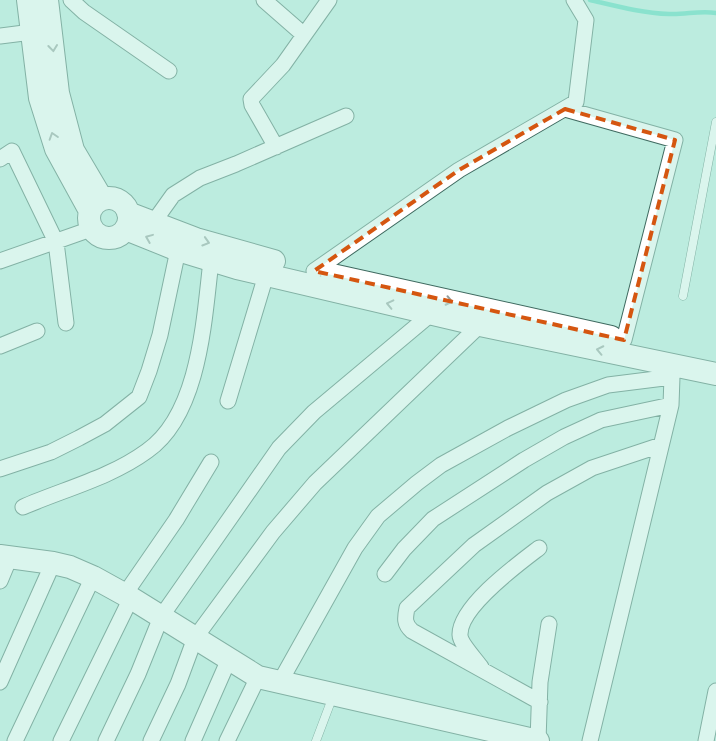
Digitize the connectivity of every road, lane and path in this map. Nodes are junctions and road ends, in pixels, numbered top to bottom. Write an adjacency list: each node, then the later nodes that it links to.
1 (28, 0): 7 (main road)
2 (47, 0): 16 (main road, one-way to 16)
3 (71, 0): 10 (street)
4 (264, 0): 8 (street)
5 (329, 0): 8 (street)
6 (574, 0): 11 (street)
7 (32, 32): 9 (street); 16 (main road, one-way to 7)
8 (304, 35): 14 (street)
9 (0, 36)
10 (169, 71)
11 (565, 108): 23 (street); 30 (street)
12 (346, 116): 14 (street)
13 (716, 122): 25 (lane)
14 (276, 147): 18 (street)
15 (0, 159): 19 (street)
16 (94, 213): 17 (main road); 17 (main road); 19 (street)
17 (127, 221): 18 (main road); 20 (main road, one-way to 17)
18 (153, 223): 23 (main road, one-way to 23)
19 (56, 242): 21 (street); 27 (street)
20 (178, 250): 22 (main road); 39 (street)
21 (0, 261)
22 (211, 261): 24 (main road); 40 (street)
23 (314, 271): 30 (main road, one-way to 30)
24 (266, 275): 26 (main road, one-way to 24); 35 (street)
25 (684, 296)
26 (430, 314): 28 (main road); 48 (street)
27 (66, 323)
28 (480, 325): 33 (main road, one-way to 28); 50 (street)
29 (37, 331): 31 (street)
30 (624, 340): 32 (main road)
31 (0, 346)
32 (716, 358)
33 (674, 371): 34 (main road); 36 (street); 55 (street)
34 (716, 374)
35 (228, 401)
36 (671, 405): 37 (street); 44 (street)
37 (661, 445): 52 (street); 68 (street)
38 (211, 462): 47 (street)
39 (0, 470)
40 (22, 508)
41 (539, 548): 52 (street)
42 (5, 557): 43 (main road); 46 (street)
43 (53, 563): 45 (main road); 54 (street)
44 (385, 574)
45 (93, 577): 47 (main road); 60 (street)
46 (0, 581)
47 (128, 596): 48 (main road); 61 (street)
48 (161, 617): 50 (main road); 62 (street)
49 (549, 624): 58 (street)
50 (195, 638): 51 (main road); 63 (street)
51 (229, 659): 53 (main road); 64 (street)
52 (483, 670): 58 (street)
53 (258, 677): 55 (main road); 65 (street)
54 (0, 682)
55 (280, 682): 57 (main road)
56 (716, 691): 59 (street)
57 (334, 694): 66 (lane); 67 (main road)
58 (540, 702): 67 (street)
59 (710, 734)
60 (15, 741)
61 (61, 741)
62 (106, 741)
63 (151, 741)
64 (193, 741)
65 (227, 741)
66 (316, 741)
67 (538, 741)
68 (590, 741)

